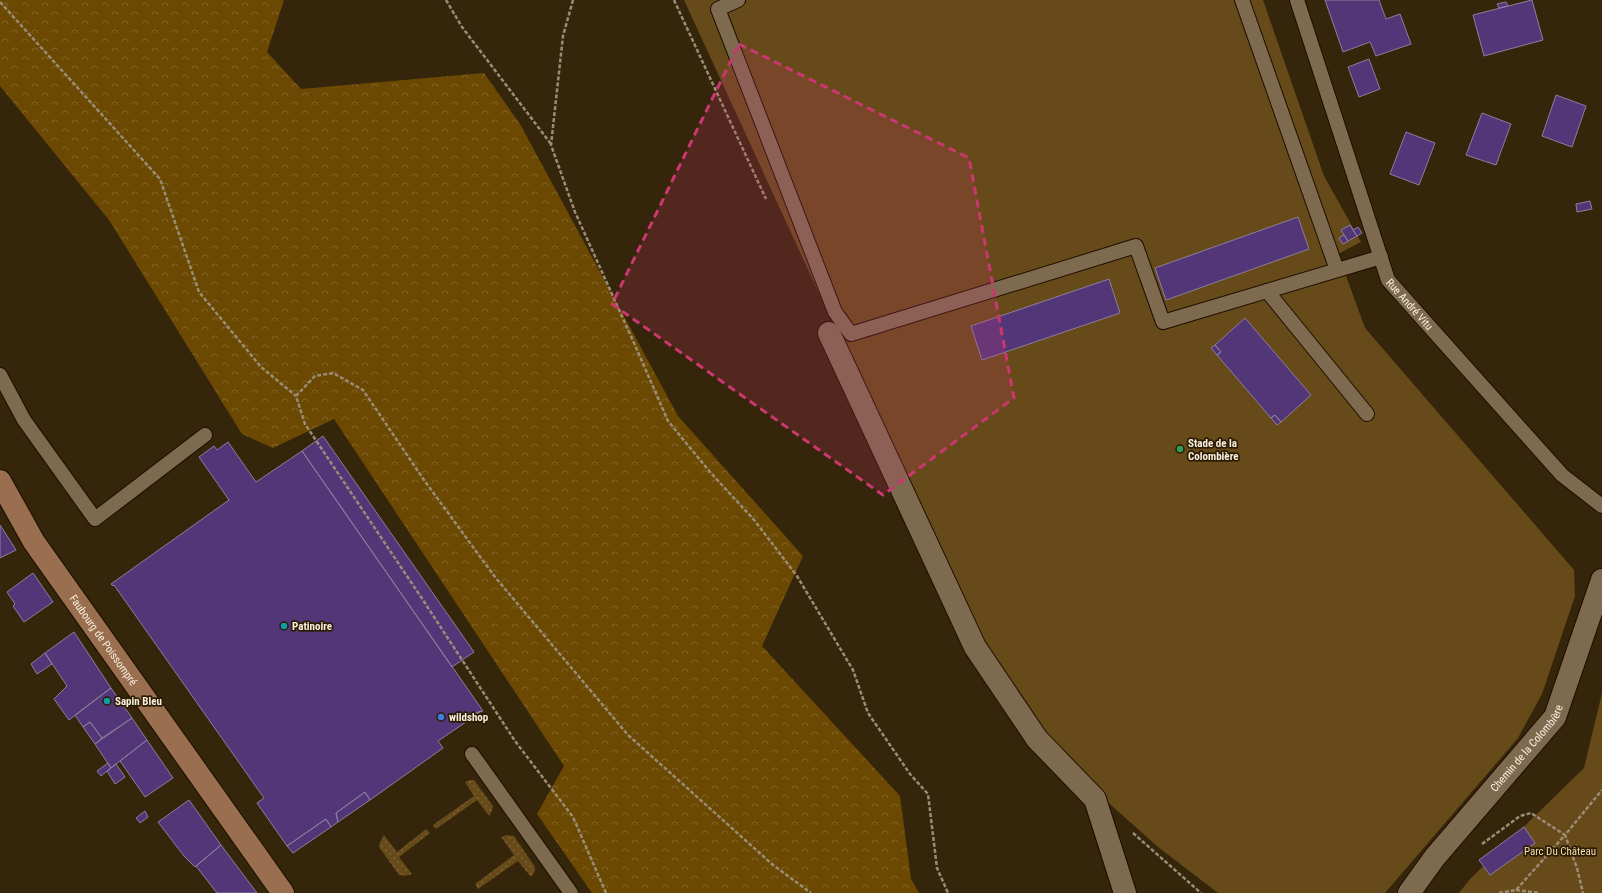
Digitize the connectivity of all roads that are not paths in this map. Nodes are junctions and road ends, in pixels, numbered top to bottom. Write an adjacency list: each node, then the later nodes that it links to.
1 (738, 0): 6 (lane)
2 (1242, 0): 5 (lane)
3 (1297, 0): 4 (lane, Rue André Vitu)
4 (1381, 257): 5 (lane); 12 (lane, Rue André Vitu)
5 (1337, 270): 6 (lane)
6 (1267, 291): 9 (lane)
7 (829, 333): 17 (street)
8 (0, 375): 10 (lane)
9 (1367, 414)
10 (205, 435)
11 (0, 481): 15 (main road, Faubourg de Poissompré)
12 (1602, 506)
13 (1602, 580): 18 (street, Chemin de la Colombière)
14 (472, 754): 16 (lane)
15 (283, 893)
16 (571, 893)
17 (1125, 893)
18 (1409, 893)

